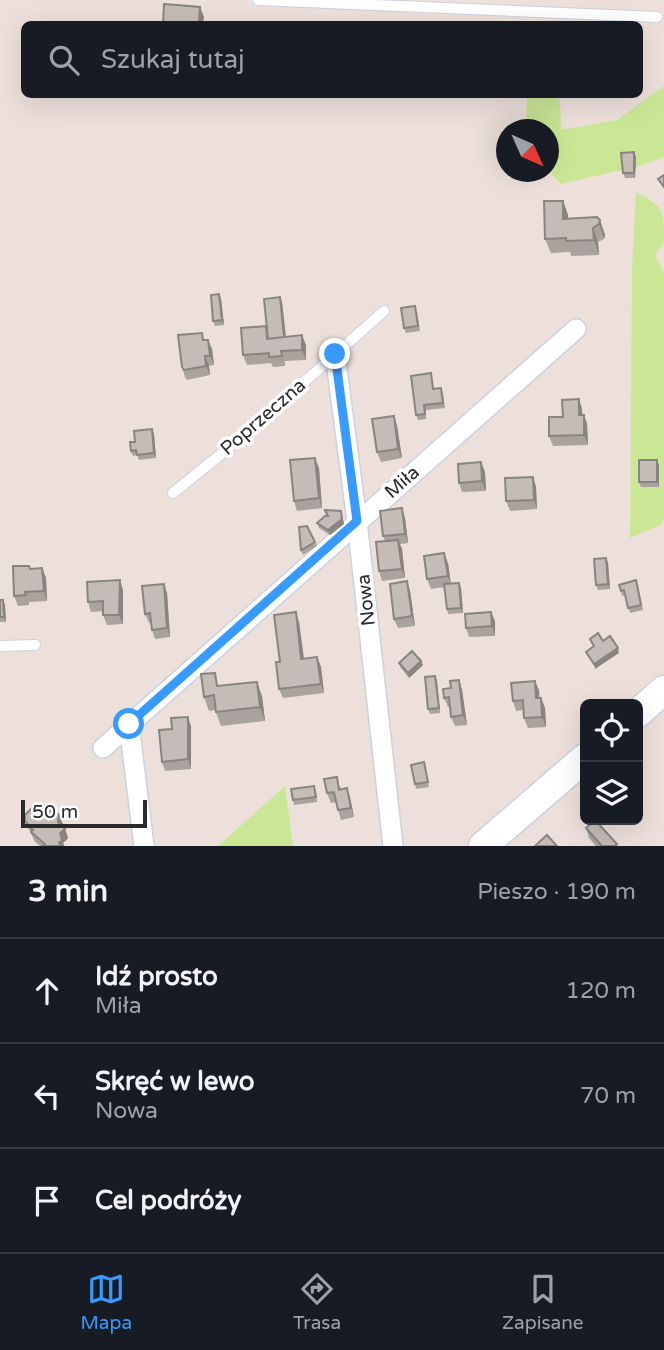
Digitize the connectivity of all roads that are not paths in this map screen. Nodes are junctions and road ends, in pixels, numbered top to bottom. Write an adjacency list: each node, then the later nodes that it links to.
1 (258, 0): 2 (lane)
2 (657, 17)
3 (384, 311): 5 (lane, Poprzeczna)
4 (576, 329): 7 (street, Miła)
5 (335, 354): 6 (lane, Poprzeczna); 7 (street, Nowa)
6 (173, 493)
7 (357, 521): 12 (street, Miła); 16 (street, Nowa)
8 (35, 645): 9 (lane)
9 (0, 646)
10 (664, 690): 11 (main road)
11 (643, 709)
12 (129, 724): 13 (street, Miła); 15 (street)
13 (103, 748)
14 (580, 762): 17 (main road)
15 (144, 846)
16 (393, 846)
17 (483, 846)

